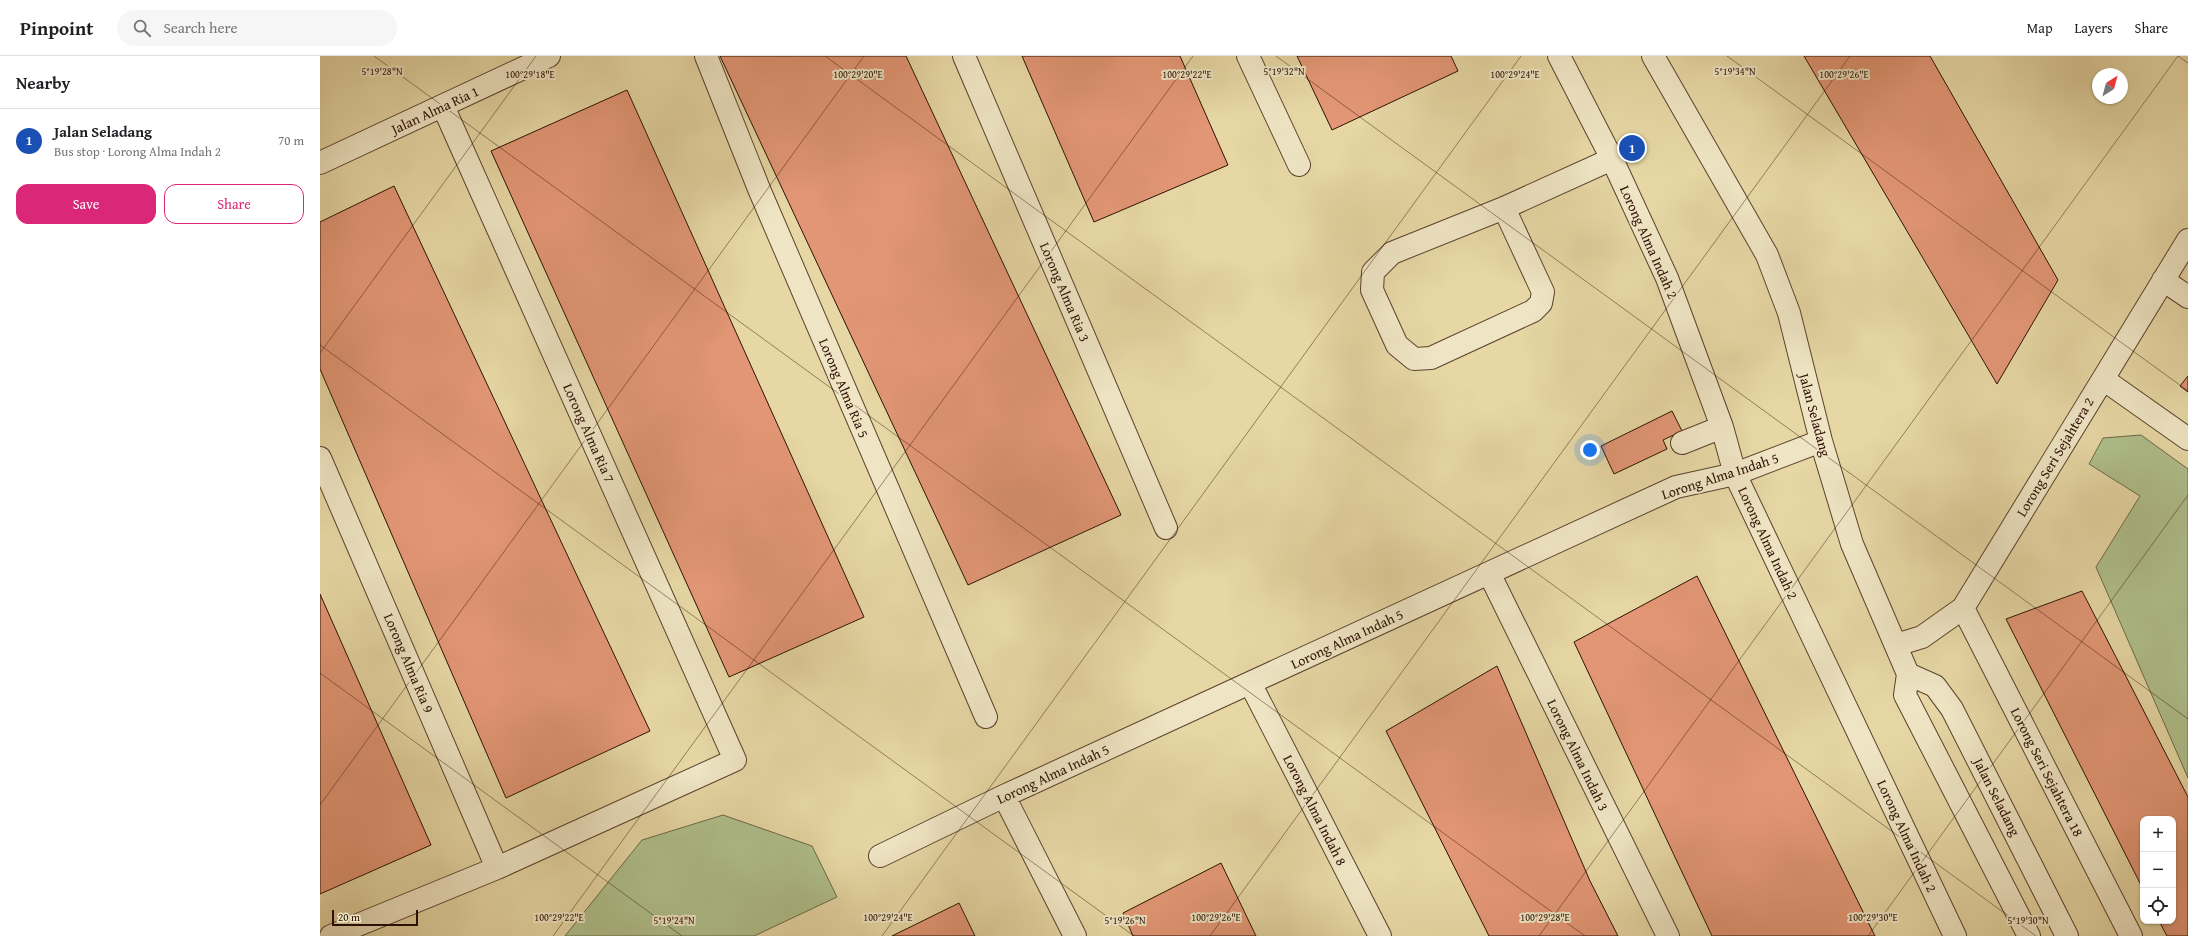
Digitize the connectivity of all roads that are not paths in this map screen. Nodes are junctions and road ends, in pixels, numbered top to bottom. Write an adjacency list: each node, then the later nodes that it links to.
1 (549, 56): 7 (street, Jalan Alma Ria 1)
2 (706, 56): 28 (street, Lorong Alma Ria 5)
3 (964, 56): 22 (street, Lorong Alma Ria 3)
4 (1248, 56): 10 (street)
5 (1559, 56): 8 (street, Lorong Alma Indah 2)
6 (1652, 56): 18 (street, Jalan Seladang)
7 (442, 106): 9 (street, Jalan Alma Ria 1); 31 (street, Lorong Alma Ria 7)
8 (1612, 159): 11 (street); 16 (street, Lorong Alma Indah 2)
9 (320, 163)
10 (1299, 165)
11 (1504, 208): 11 (street)
12 (2188, 240): 13 (street, Lorong Seri Sejahtera 2)
13 (2163, 280): 14 (street); 15 (street, Lorong Seri Sejahtera 2)
14 (2188, 297)
15 (2103, 379): 17 (street); 24 (street, Lorong Seri Sejahtera 2)
16 (1722, 427): 19 (street); 21 (street, Lorong Alma Indah 2)
17 (2188, 439)
18 (1821, 442): 21 (street, Lorong Alma Indah 5); 25 (street, Jalan Seladang)
19 (1682, 443)
20 (320, 458): 31 (street, Lorong Alma Ria 9)
21 (1735, 474): 23 (street, Lorong Alma Indah 5); 36 (street, Lorong Alma Indah 2)
22 (1166, 528)
23 (1489, 573): 27 (street, Lorong Alma Indah 5); 35 (street, Lorong Alma Indah 3)
24 (1962, 608): 25 (street, Lorong Seri Sejahtera 2); 39 (street, Lorong Seri Sejahtera 18)
25 (1896, 645): 26 (street, Jalan Seladang)
26 (1908, 674): 37 (street); 38 (street, Jalan Seladang)
27 (1250, 683): 29 (street, Lorong Alma Indah 5); 34 (street, Lorong Alma Indah 8)
28 (986, 717)
29 (1004, 796): 30 (street, Lorong Alma Indah 5); 33 (street)
30 (880, 856)
31 (497, 868): 32 (street)
32 (331, 936)
33 (1074, 936)
34 (1380, 936)
35 (1668, 936)
36 (1955, 936)
37 (2029, 936)
38 (2067, 936)
39 (2130, 936)

